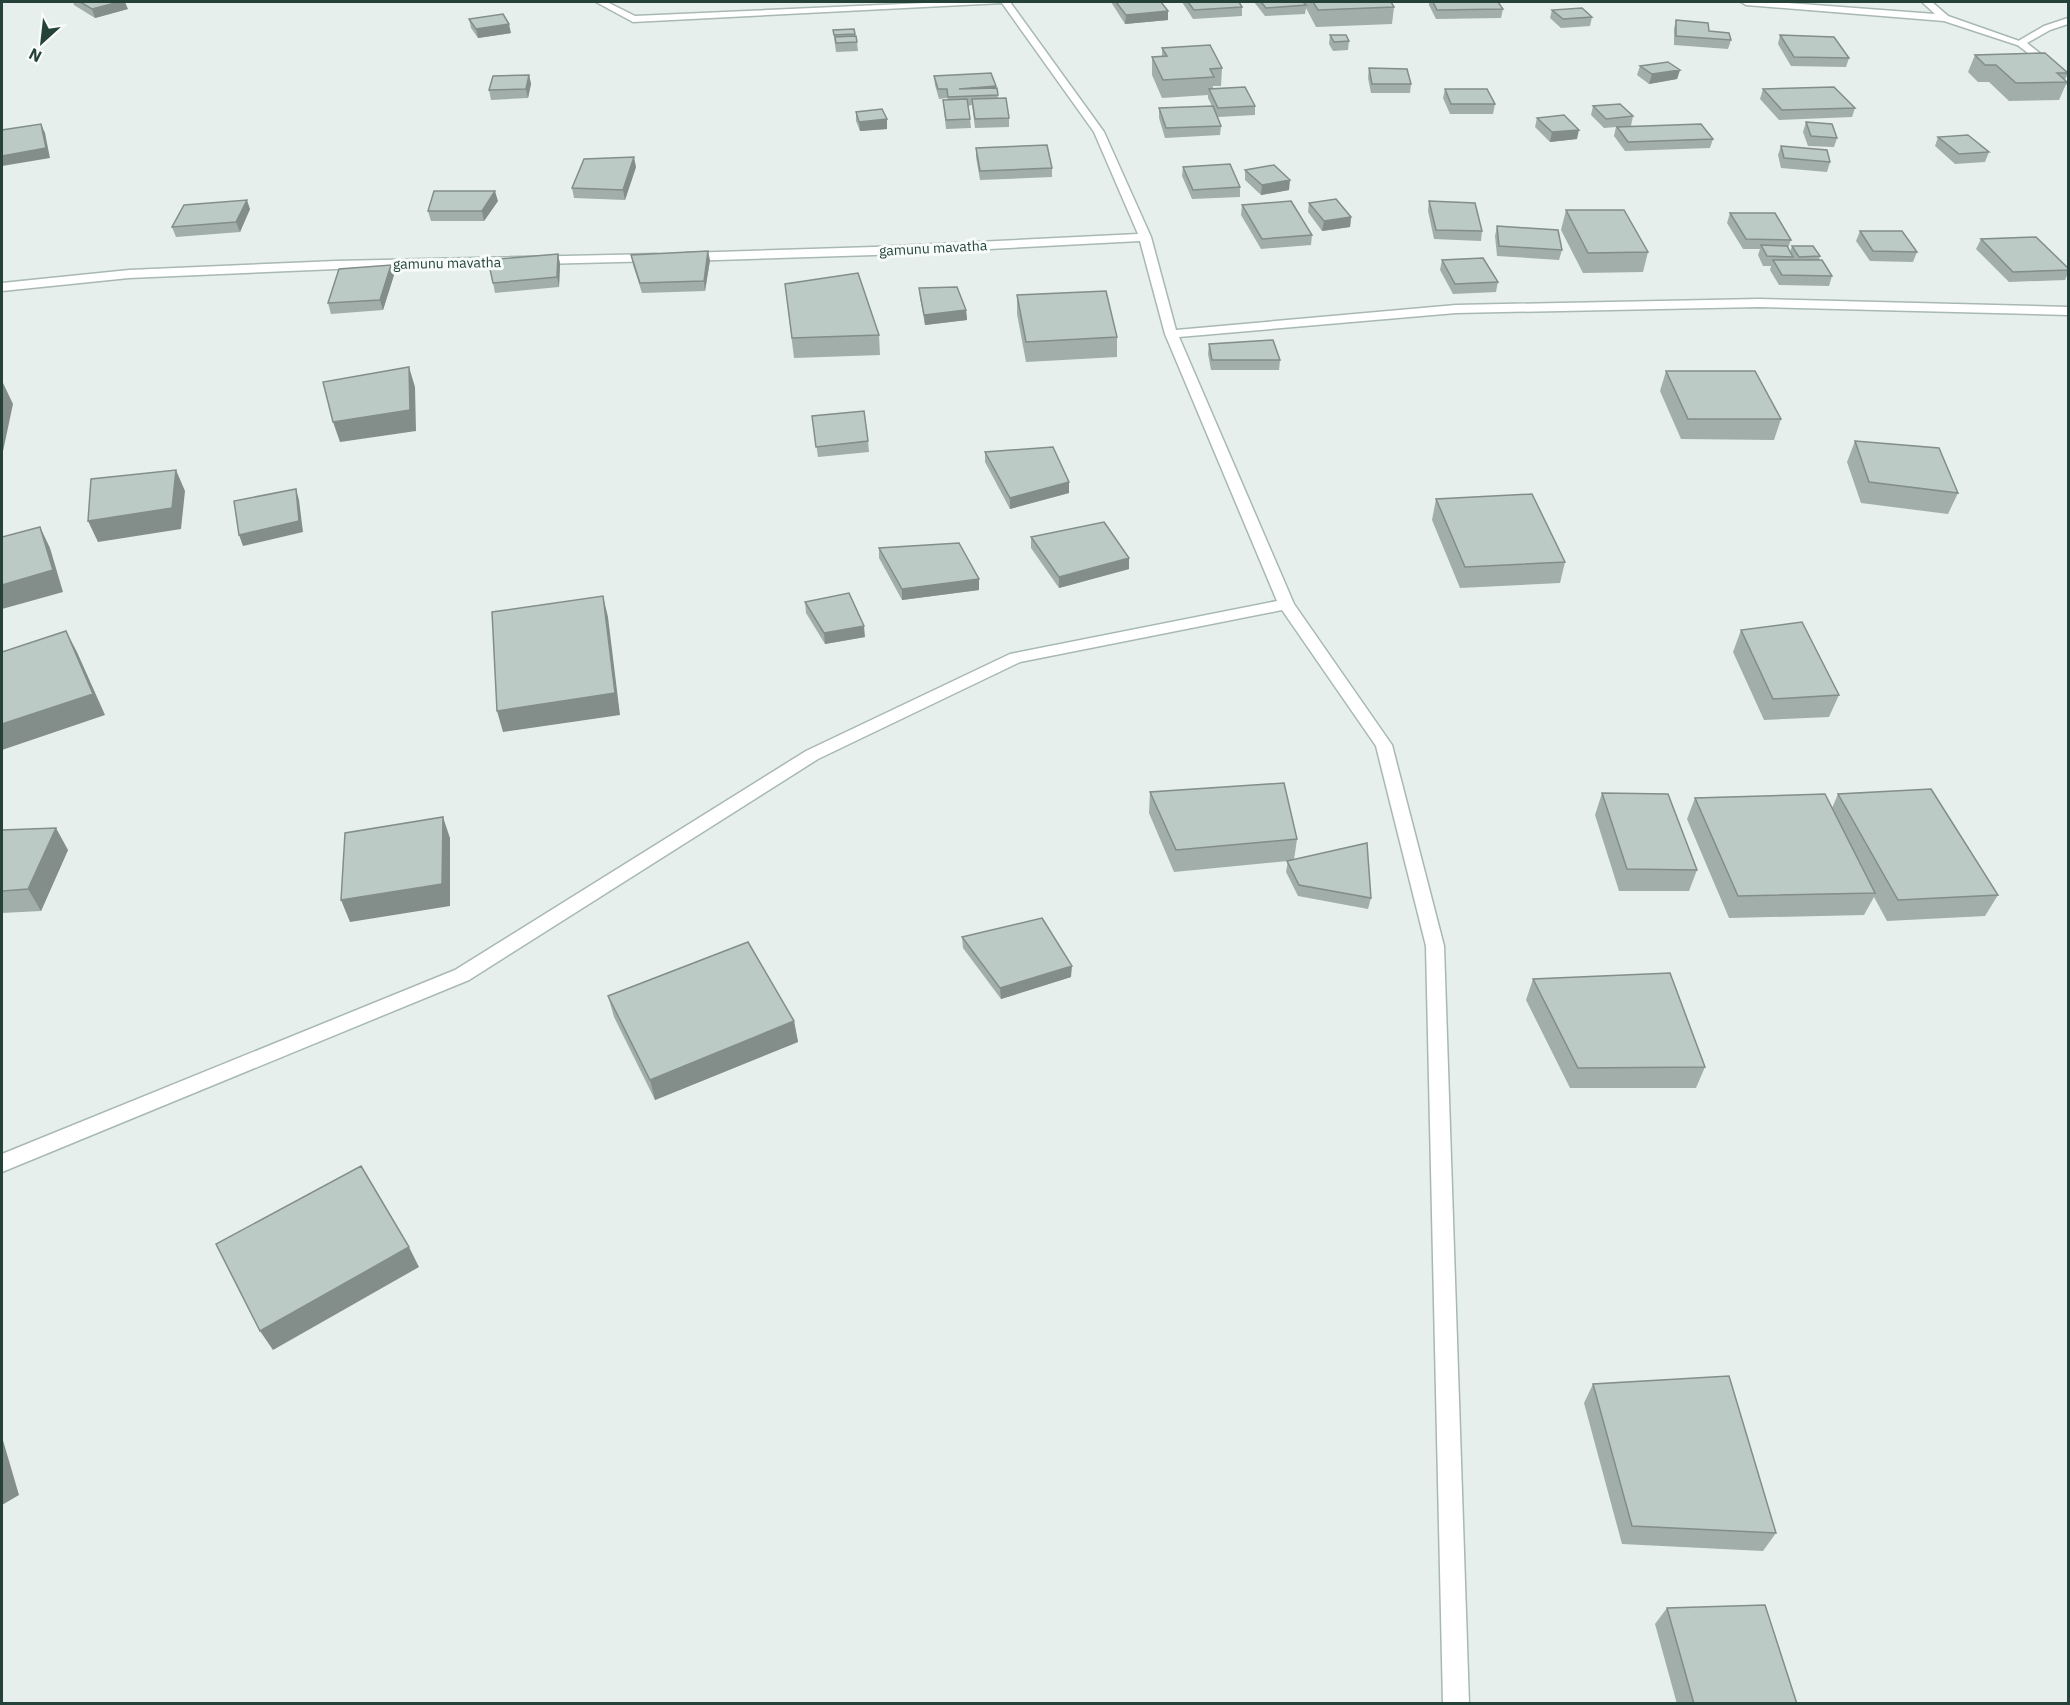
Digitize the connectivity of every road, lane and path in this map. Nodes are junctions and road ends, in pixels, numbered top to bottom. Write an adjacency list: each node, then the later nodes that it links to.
1 (601, 2): 2 (street)
2 (998, 2)
3 (1006, 2): 10 (street)
4 (1746, 2): 6 (street)
5 (1927, 2): 6 (street)
6 (1945, 18): 8 (street)
7 (2068, 21): 8 (street)
8 (2020, 43): 9 (street)
9 (2068, 81)
10 (1146, 237): 11 (street, gamunu mavatha); 13 (street)
11 (2, 287)
12 (2068, 310): 13 (street)
13 (1171, 334): 14 (street)
14 (1286, 604): 15 (street); 16 (street)
15 (2, 1163)
16 (1456, 1704)

